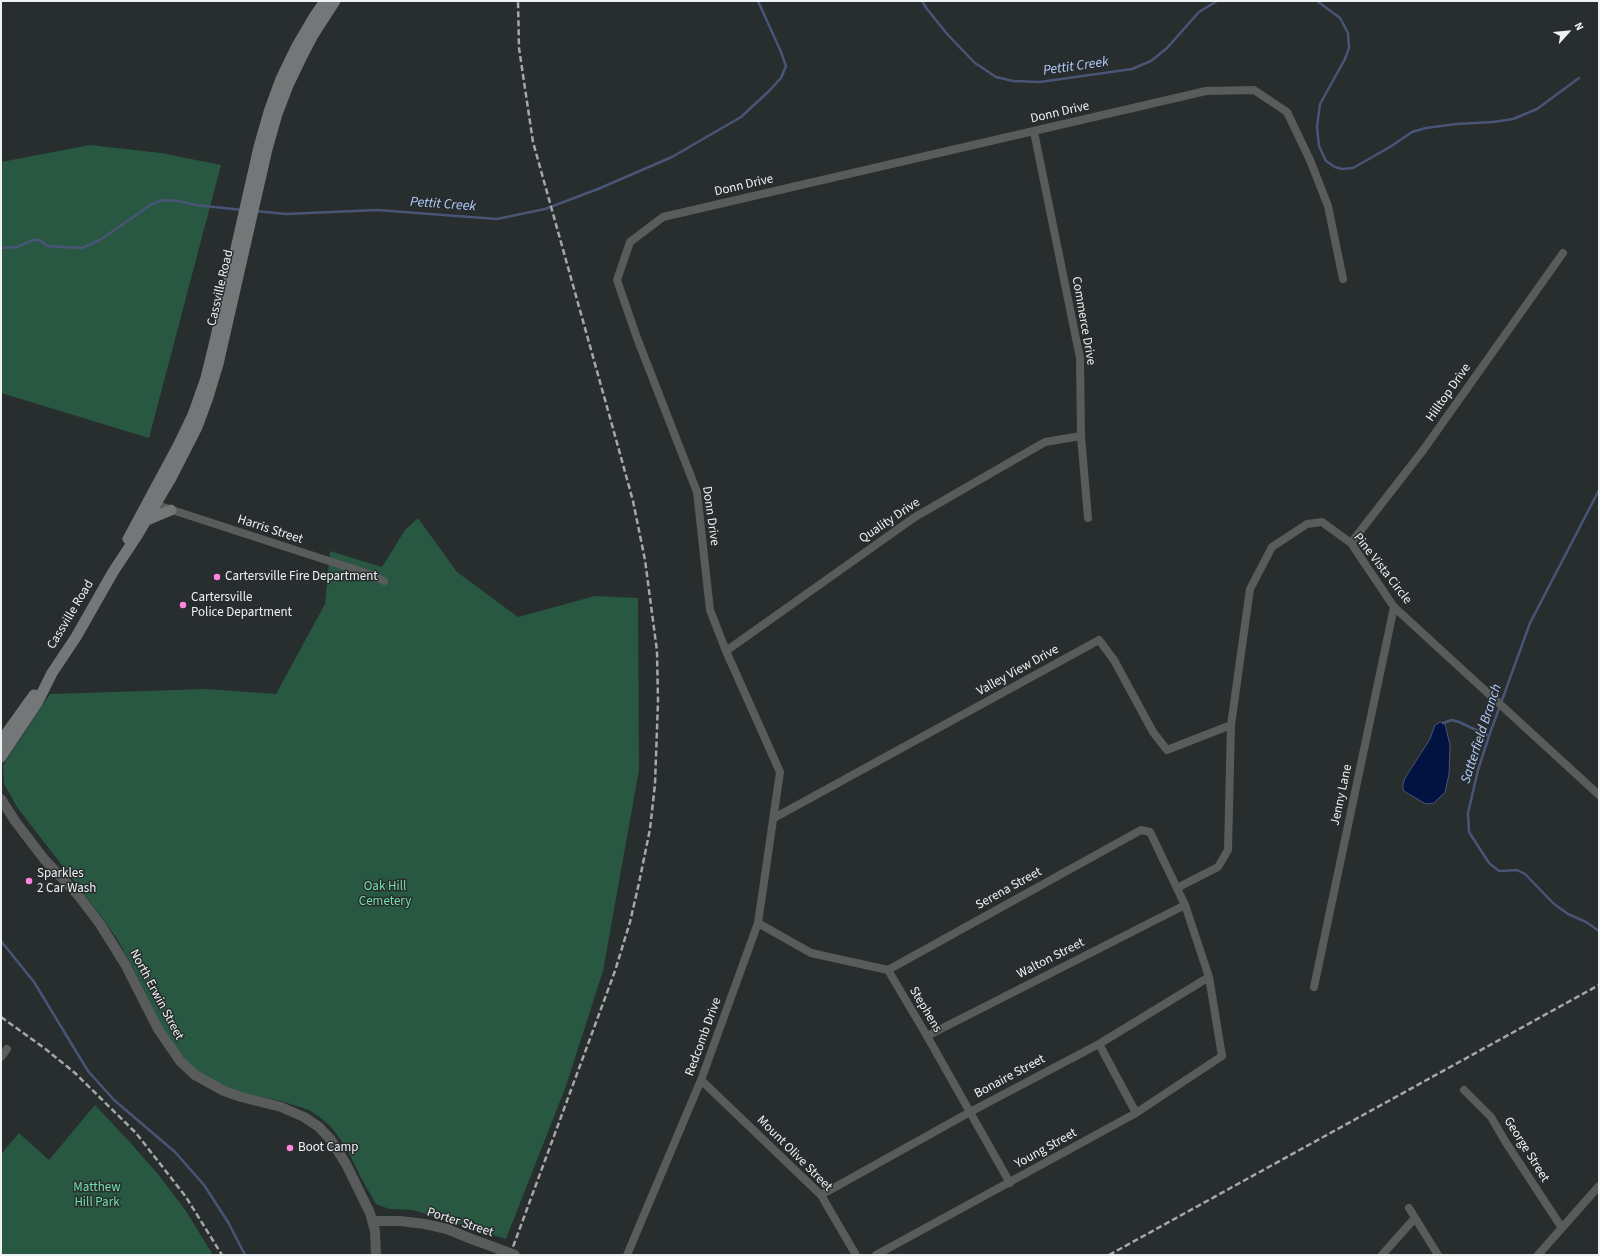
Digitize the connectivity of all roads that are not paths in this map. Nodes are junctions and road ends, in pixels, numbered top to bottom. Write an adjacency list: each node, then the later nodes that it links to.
1 (315, 1): 3 (main road)
2 (328, 2): 3 (main road, Cassville Road); 5 (main road, Cassville Road)
3 (314, 17): 5 (main road, Cassville Road)
4 (1034, 132): 7 (street, Donn Drive); 8 (street, Commerce Drive); 17 (street, Donn Drive)
5 (263, 148): 9 (main road, Cassville Road)
6 (1563, 253): 13 (street, Hilltop Drive)
7 (1343, 279)
8 (1081, 436): 11 (street, Commerce Drive); 17 (street, Quality Drive)
9 (152, 502): 10 (street, Harris Street); 12 (main road, Cassville Road); 14 (main road, Cassville Road)
10 (171, 510): 12 (main road); 15 (street, Harris Street)
11 (1088, 518)
12 (147, 520): 14 (main road, Cassville Road)
13 (1351, 543): 16 (street, Pine Vista Circle); 19 (street, Pine Vista Circle)
14 (113, 572): 18 (main road, Cassville Road)
15 (384, 581)
16 (1394, 607): 22 (street, Pine Vista Circle); 30 (street, Jenny Lane)
17 (726, 651): 24 (street, Donn Drive)
18 (52, 673): 20 (main road, Cassville Road); 21 (main road, Cassville Road)
19 (1231, 726): 24 (street, Valley View Drive); 25 (street, Pine Vista Circle)
20 (1, 741)
21 (1, 757)
22 (1599, 795)
23 (1, 799): 44 (street, North Erwin Street)
24 (774, 818): 27 (street, Redcomb Drive)
25 (1177, 888): 26 (street); 28 (street, Serena Street)
26 (1185, 905): 29 (street); 31 (street, Walton Street)
27 (758, 923): 28 (street); 35 (street, Redcomb Drive)
28 (888, 970): 31 (street, Stephens)
29 (1209, 977): 32 (street, Bonaire Street); 38 (street, Young Street)
30 (1314, 987)
31 (927, 1036): 37 (street, Stephens)
32 (1099, 1044): 37 (street, Bonaire Street); 38 (street)
33 (7, 1050): 34 (street)
34 (1, 1056)
35 (701, 1080): 41 (street, Mount Olive Street); 48 (street, Redcomb Drive)
36 (1464, 1090): 45 (street, George Street)
37 (970, 1112): 39 (street, Stephens); 41 (street, Bonaire Street)
38 (1136, 1113): 39 (street, Young Street)
39 (1010, 1183): 50 (street, Young Street)
40 (1597, 1192): 45 (street)
41 (821, 1195): 49 (street, Mount Olive Street)
42 (1409, 1208): 43 (street)
43 (1414, 1219): 51 (street); 52 (street)
44 (373, 1221): 46 (street, North Erwin Street); 47 (street, Porter Street, bridge)
45 (1562, 1228): 53 (street)
46 (376, 1255)
47 (515, 1255)
48 (627, 1255)
49 (856, 1255)
50 (876, 1255)
51 (1382, 1255)
52 (1438, 1255)
53 (1538, 1255)

